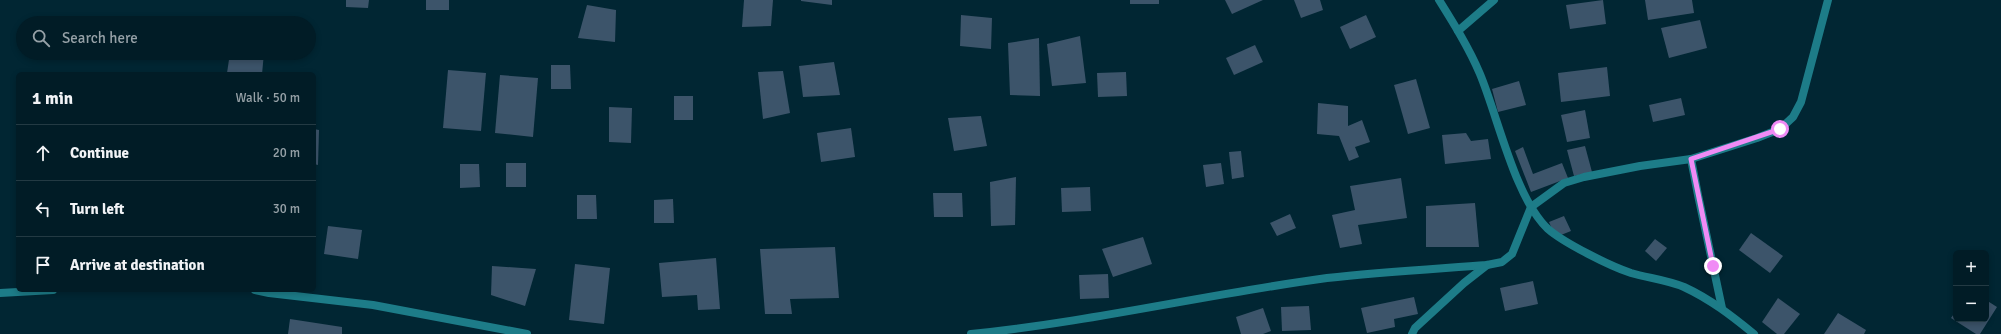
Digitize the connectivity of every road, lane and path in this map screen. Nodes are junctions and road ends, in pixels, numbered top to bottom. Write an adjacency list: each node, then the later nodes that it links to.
1 (1439, 0): 4 (street)
2 (1494, 0): 4 (street)
3 (1828, 0): 5 (street)
4 (1458, 31): 6 (street)
5 (1691, 159): 6 (street); 11 (street)
6 (1532, 208): 7 (street); 11 (street)
7 (1487, 265): 13 (street); 14 (street)
8 (18, 292): 10 (street)
9 (264, 292): 12 (street)
10 (0, 293)
11 (1722, 308): 15 (street)
12 (527, 334)
13 (971, 334)
14 (1412, 334)
15 (1754, 334)

